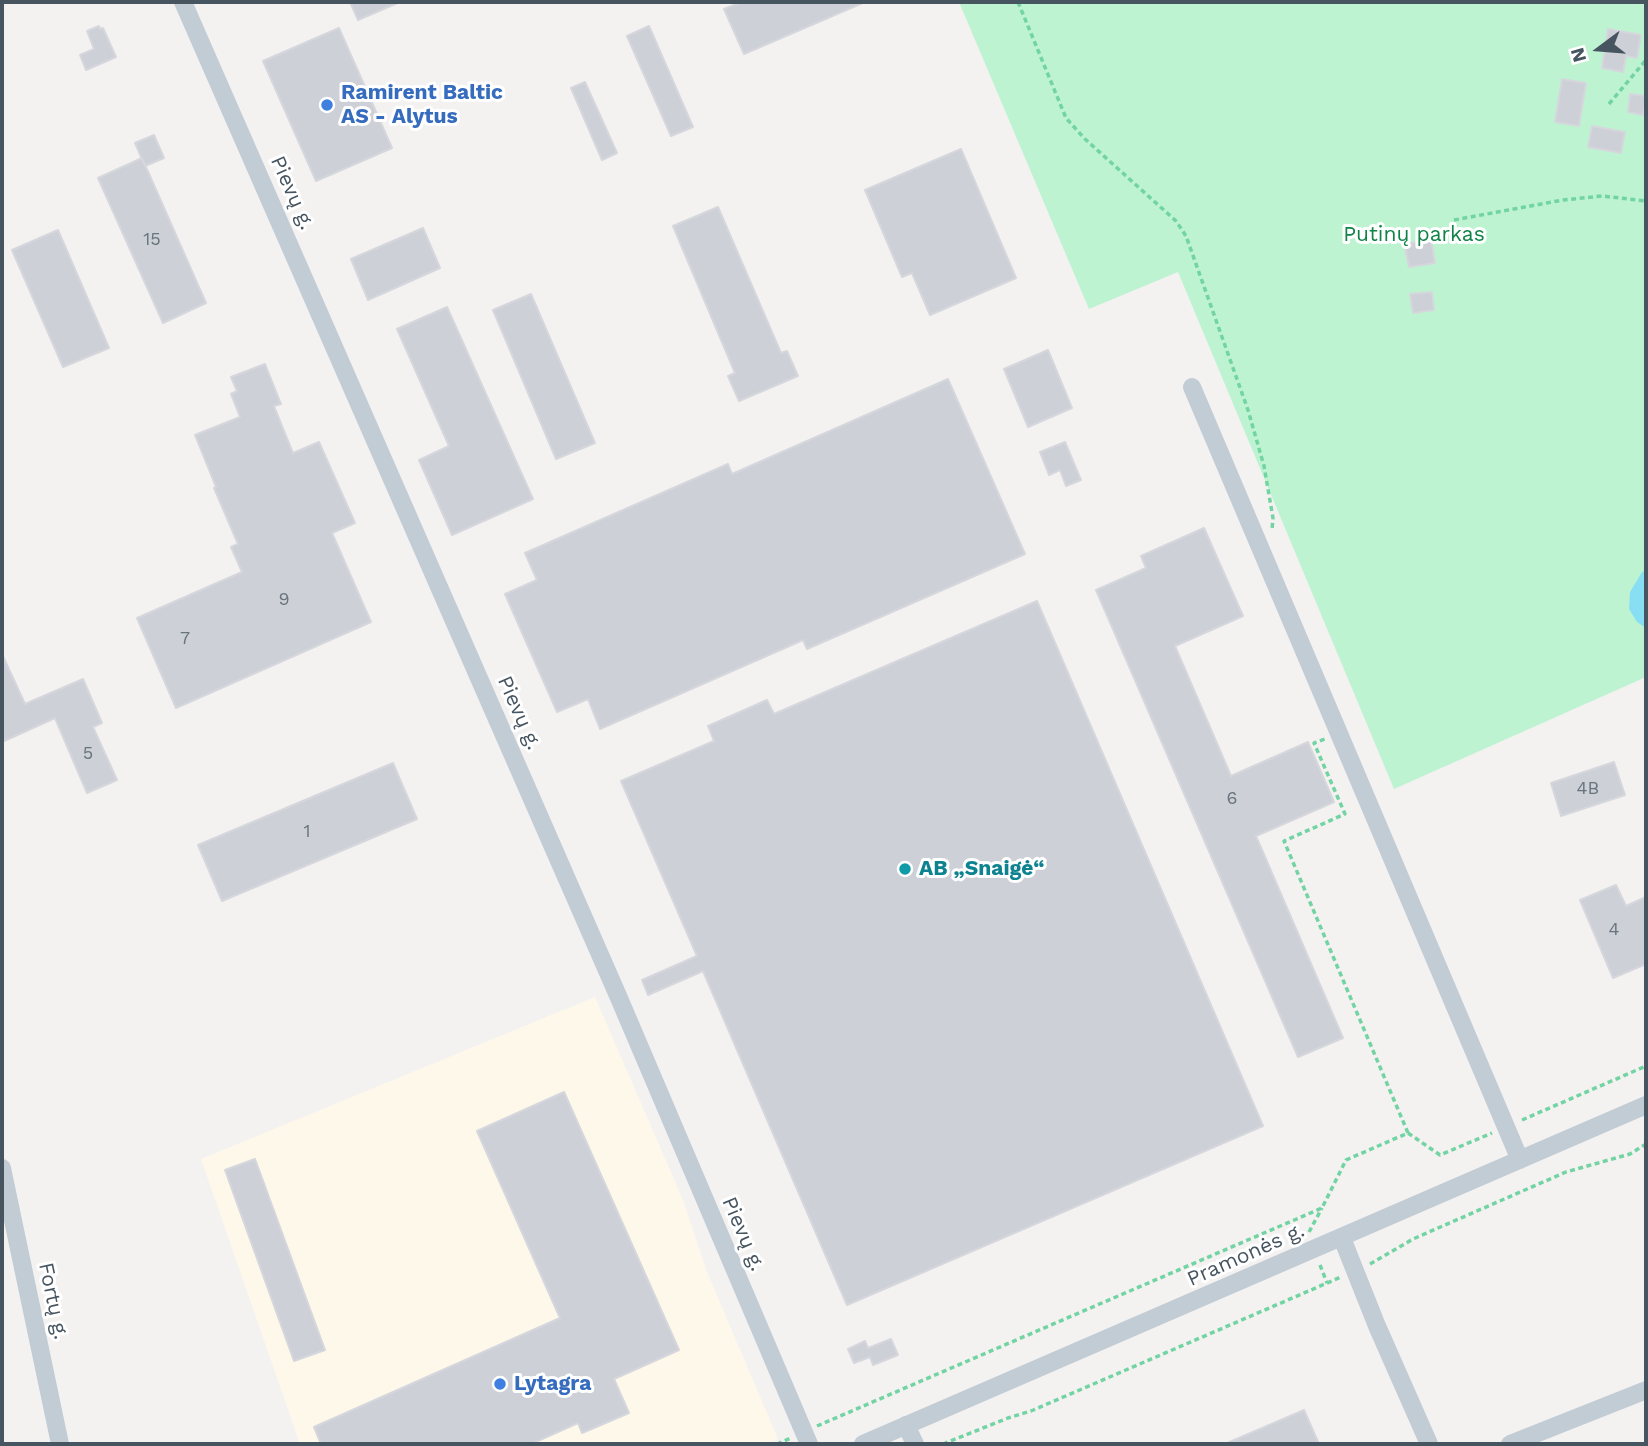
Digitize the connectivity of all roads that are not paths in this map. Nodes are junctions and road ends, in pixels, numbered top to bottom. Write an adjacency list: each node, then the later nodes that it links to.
1 (183, 2): 9 (street, Pievų g.)
2 (1192, 387): 4 (street)
3 (1646, 1105): 4 (street, Pramonės g.)
4 (1520, 1160): 6 (street, Pramonės g.)
5 (2, 1168): 10 (street, Fortų g.)
6 (1342, 1238): 8 (street, Pramonės g.); 13 (street)
7 (1646, 1390): 14 (street)
8 (906, 1425): 11 (street, Pramonės g.); 12 (street)
9 (806, 1438)
10 (60, 1444)
11 (863, 1444)
12 (915, 1444)
13 (1429, 1444)
14 (1510, 1444)

